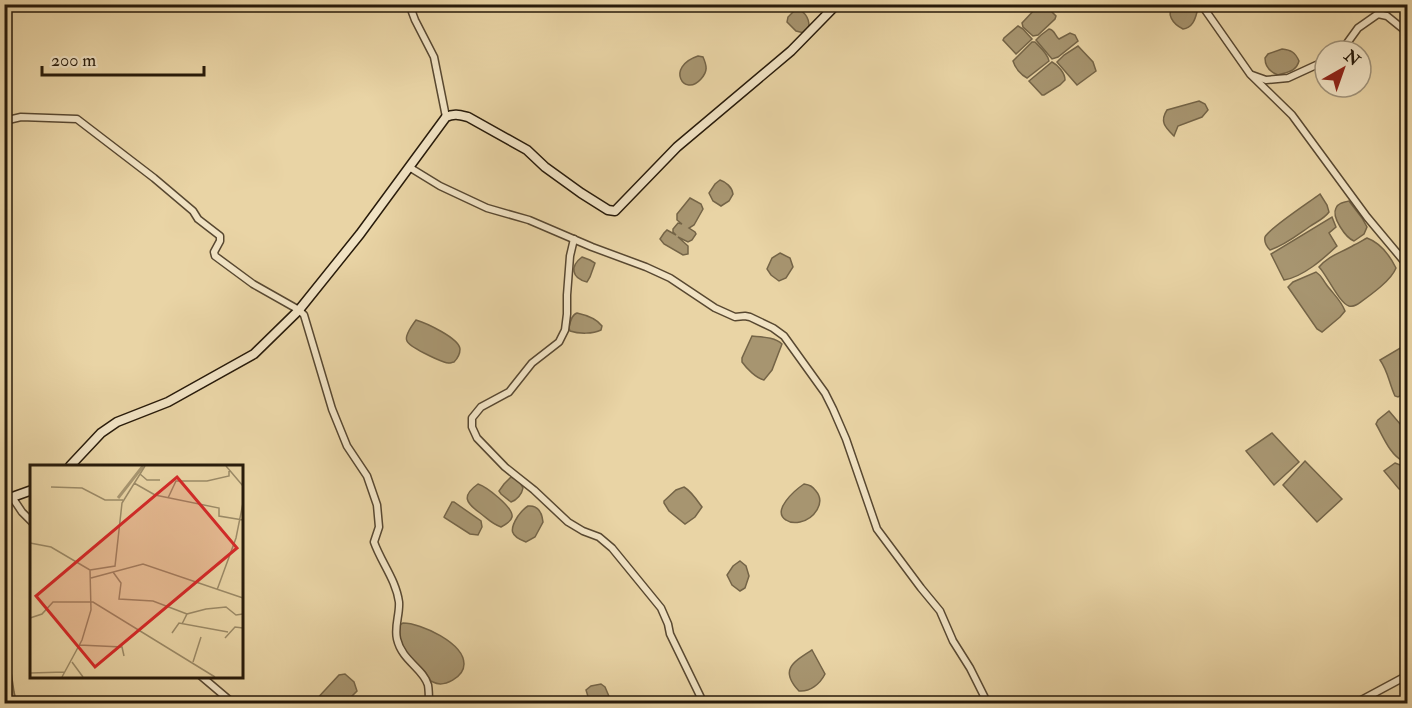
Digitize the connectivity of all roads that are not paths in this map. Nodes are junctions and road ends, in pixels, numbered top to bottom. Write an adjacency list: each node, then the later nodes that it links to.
1 (409, 4): 8 (street)
2 (837, 4): 8 (street)
3 (1201, 4): 7 (street)
4 (1407, 33): 5 (street)
5 (1349, 39)
6 (1313, 67): 7 (street)
7 (1250, 74): 12 (street)
8 (446, 117): 10 (street)
9 (4, 121): 13 (street)
10 (409, 167): 11 (street); 13 (street)
11 (574, 239): 22 (street); 23 (street)
12 (1407, 266)
13 (299, 310): 14 (street); 21 (street)
14 (71, 465)
15 (30, 491): 16 (street)
16 (8, 498): 17 (street)
17 (30, 520)
18 (1407, 675): 24 (street)
19 (203, 678): 20 (street)
20 (234, 704)
21 (429, 704)
22 (704, 704)
23 (988, 704)
24 (1354, 704)

